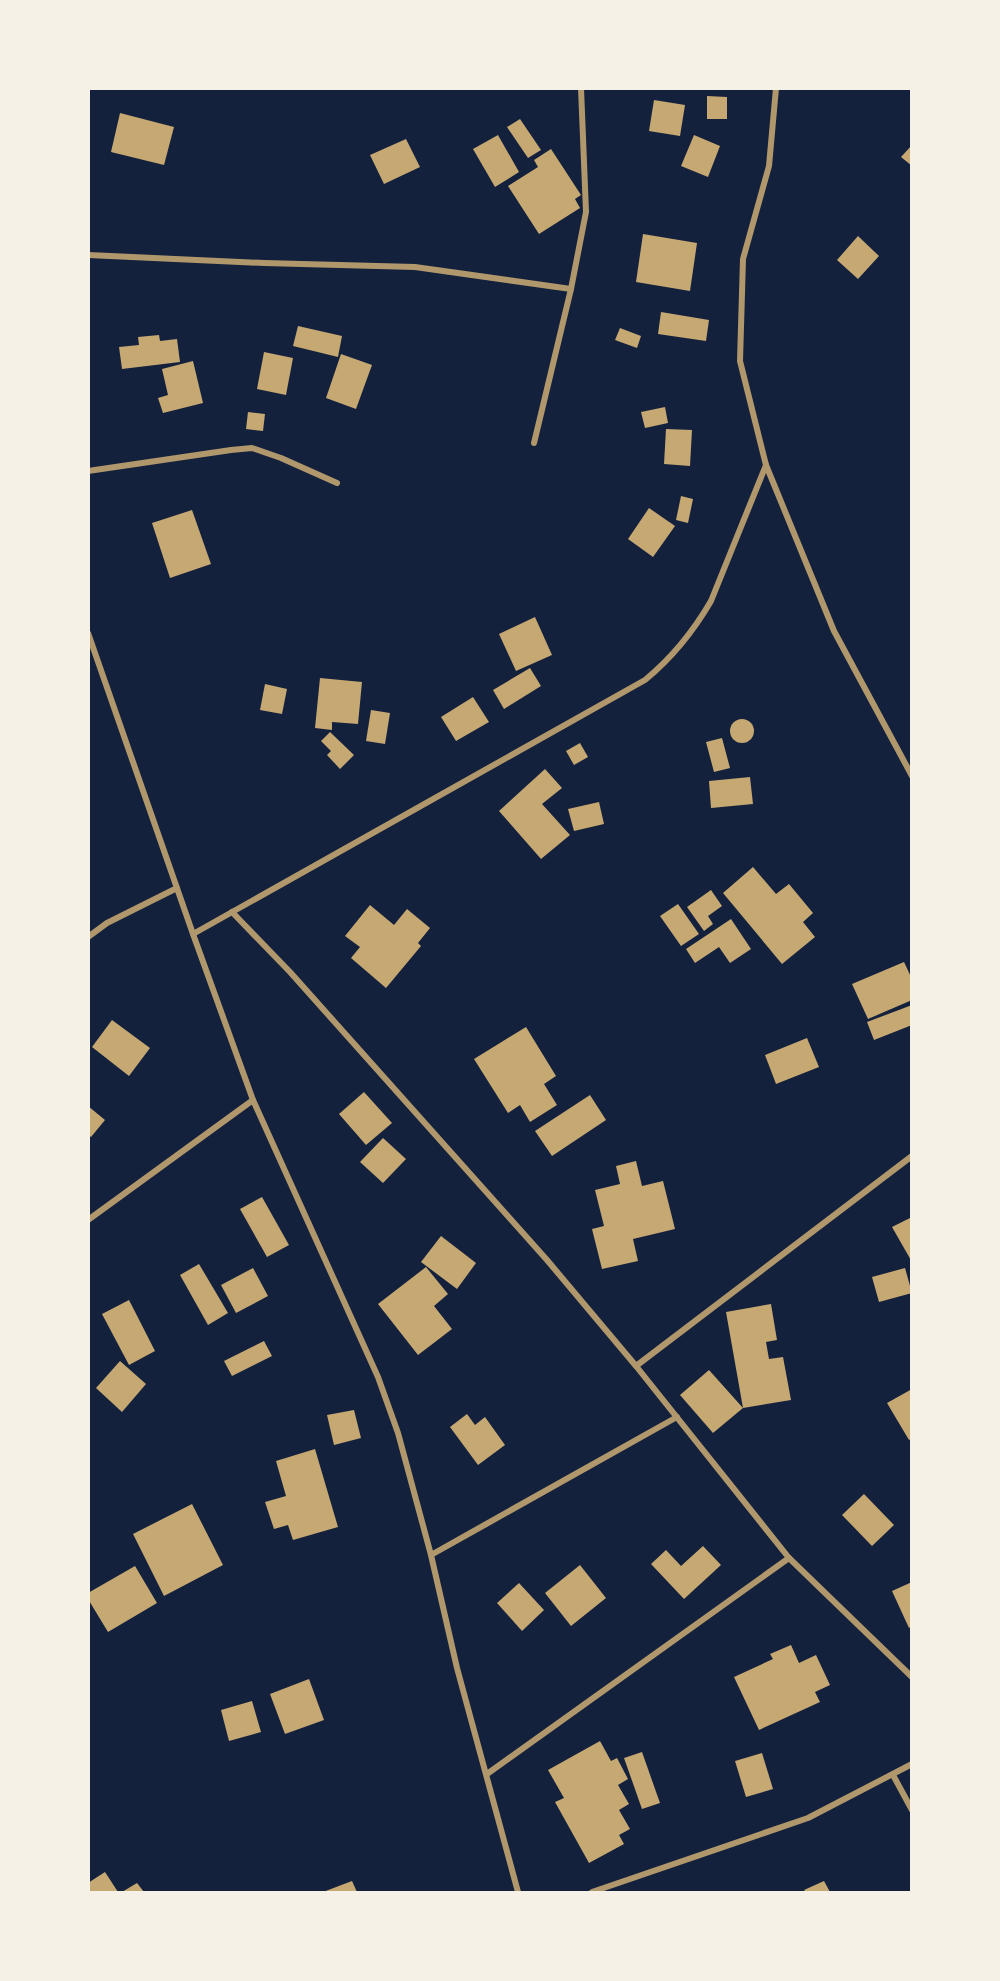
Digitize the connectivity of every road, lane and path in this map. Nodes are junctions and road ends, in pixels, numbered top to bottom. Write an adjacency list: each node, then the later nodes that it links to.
1 (581, 88): 4 (street)
2 (776, 88): 6 (street)
3 (88, 255): 4 (street)
4 (571, 289): 5 (street)
5 (534, 443)
6 (766, 465): 10 (street); 12 (street)
7 (88, 471): 8 (street)
8 (338, 483)
9 (88, 633): 11 (street)
10 (912, 776)
11 (177, 888): 13 (street); 14 (street)
12 (232, 912): 13 (street); 18 (street)
13 (193, 934): 15 (street)
14 (88, 937)
15 (253, 1100): 17 (street); 20 (street)
16 (912, 1156): 18 (street)
17 (88, 1220)
18 (636, 1366): 19 (street)
19 (677, 1417): 20 (street); 21 (street)
20 (431, 1555): 24 (street)
21 (789, 1558): 22 (street); 24 (street)
22 (912, 1677)
23 (912, 1764): 25 (street)
24 (487, 1774): 27 (street)
25 (893, 1775): 26 (street); 28 (street)
26 (912, 1810)
27 (518, 1893)
28 (592, 1893)

